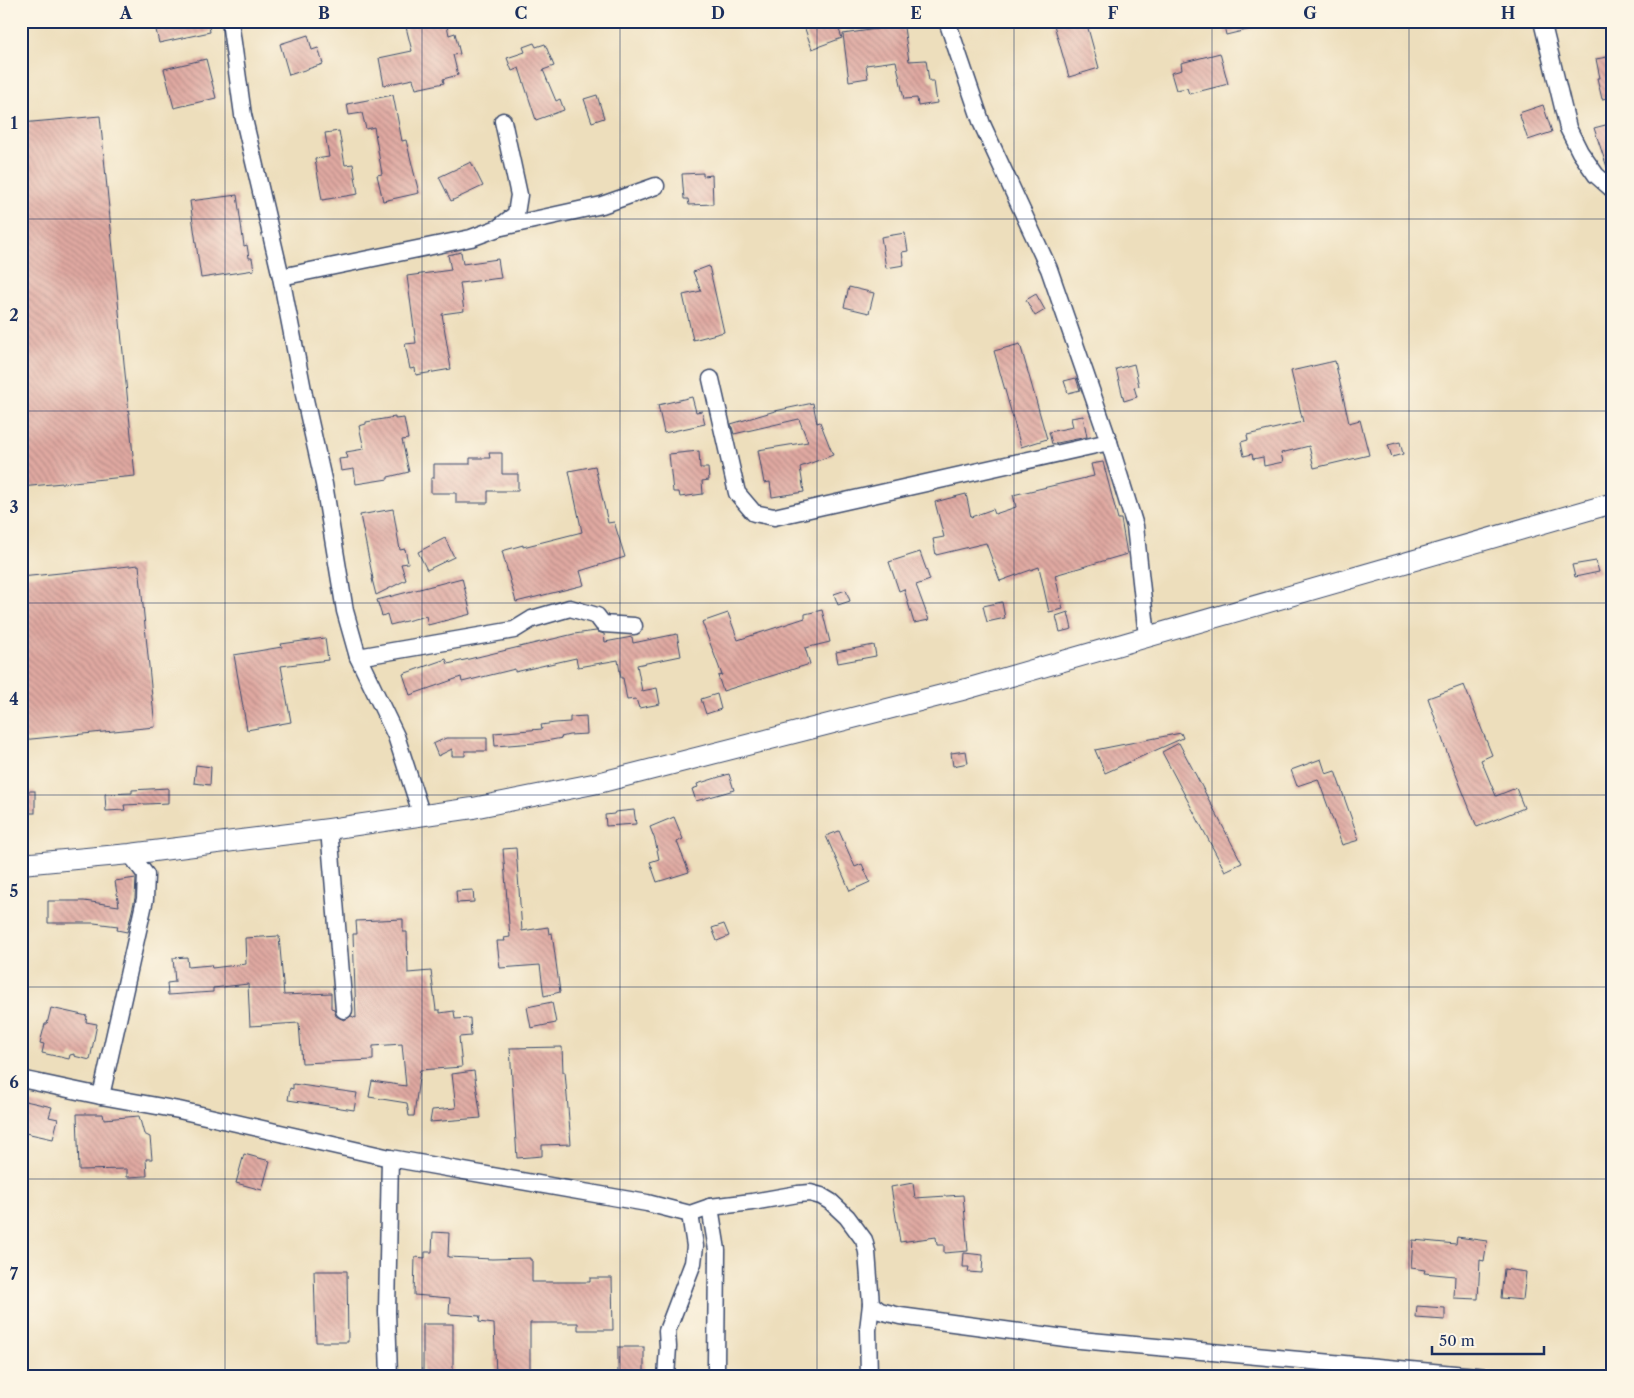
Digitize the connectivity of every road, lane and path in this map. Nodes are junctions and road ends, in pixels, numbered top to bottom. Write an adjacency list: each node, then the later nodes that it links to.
1 (230, 21): 8 (street)
2 (947, 21): 10 (street)
3 (1542, 21): 6 (street)
4 (503, 121): 7 (street)
5 (656, 186): 7 (street)
6 (1613, 190)
7 (498, 228): 8 (street)
8 (281, 277): 14 (street)
9 (711, 379): 10 (street)
10 (1109, 442): 13 (street)
11 (1613, 502): 13 (main road)
12 (634, 626): 14 (street)
13 (1147, 637): 15 (main road)
14 (358, 657): 15 (street)
15 (422, 816): 16 (main road)
16 (330, 829): 17 (main road); 19 (street)
17 (130, 854): 18 (main road); 21 (street)
18 (21, 864)
19 (344, 1010)
20 (21, 1079): 21 (street)
21 (101, 1096): 22 (street)
22 (390, 1158): 24 (street); 26 (street)
23 (710, 1207): 24 (street); 25 (street); 28 (street)
24 (690, 1214): 27 (street)
25 (871, 1304): 29 (street); 30 (street)
26 (389, 1377)
27 (666, 1377)
28 (717, 1377)
29 (869, 1377)
30 (1488, 1377)

